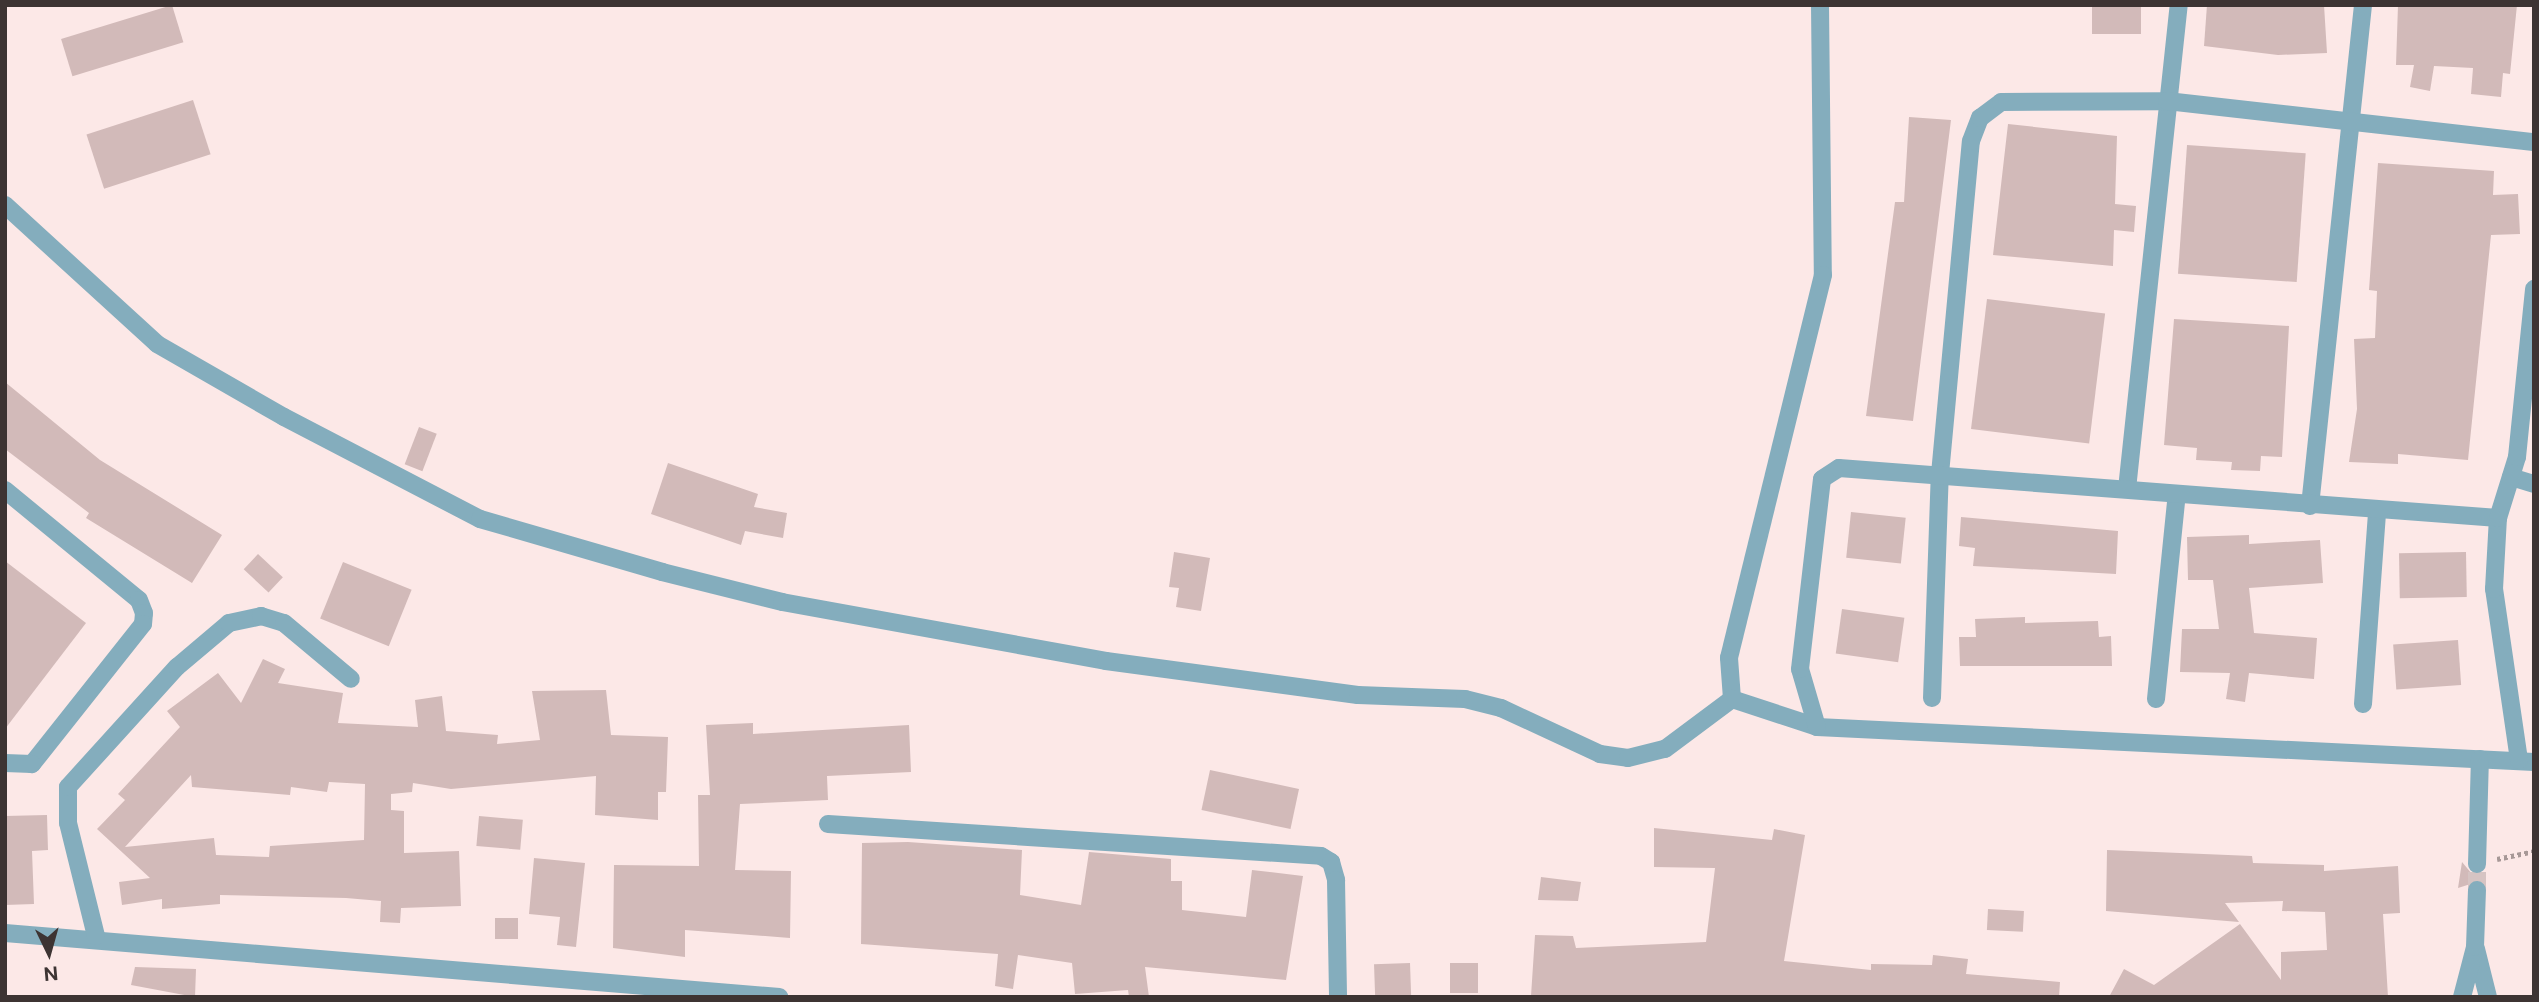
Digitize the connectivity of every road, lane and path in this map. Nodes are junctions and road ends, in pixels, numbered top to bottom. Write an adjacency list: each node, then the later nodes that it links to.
1 (1820, 5): 21 (street)
2 (2179, 5): 4 (street)
3 (2363, 5): 5 (street)
4 (2167, 101): 5 (street); 10 (street); 14 (street)
5 (2354, 118): 6 (street); 16 (street)
6 (2534, 142)
7 (5, 205): 21 (street)
8 (2534, 289): 9 (street)
9 (2532, 326): 11 (street)
10 (1940, 474): 14 (street); 20 (street); 24 (street)
11 (2511, 477): 12 (street); 18 (street)
12 (2534, 484)
13 (5, 489): 27 (street)
14 (2127, 489): 15 (street)
15 (2177, 494): 16 (street); 22 (street)
16 (2310, 506): 17 (street)
17 (2377, 512): 18 (street); 23 (street)
18 (2498, 519): 26 (street)
19 (351, 679): 33 (street)
20 (1932, 698)
21 (1732, 699): 24 (street)
22 (2156, 699)
23 (2364, 704)
24 (1817, 727): 25 (street)
25 (2480, 759): 26 (street); 30 (street)
26 (2526, 761)
27 (5, 763)
28 (828, 824): 36 (street)
29 (2534, 851): 30 (path)
30 (2477, 864)
31 (2476, 890): 34 (street)
32 (5, 933): 33 (street)
33 (96, 936): 35 (street)
34 (2475, 947): 37 (street); 38 (street)
35 (779, 997)
36 (1338, 997)
37 (2462, 997)
38 (2488, 997)

